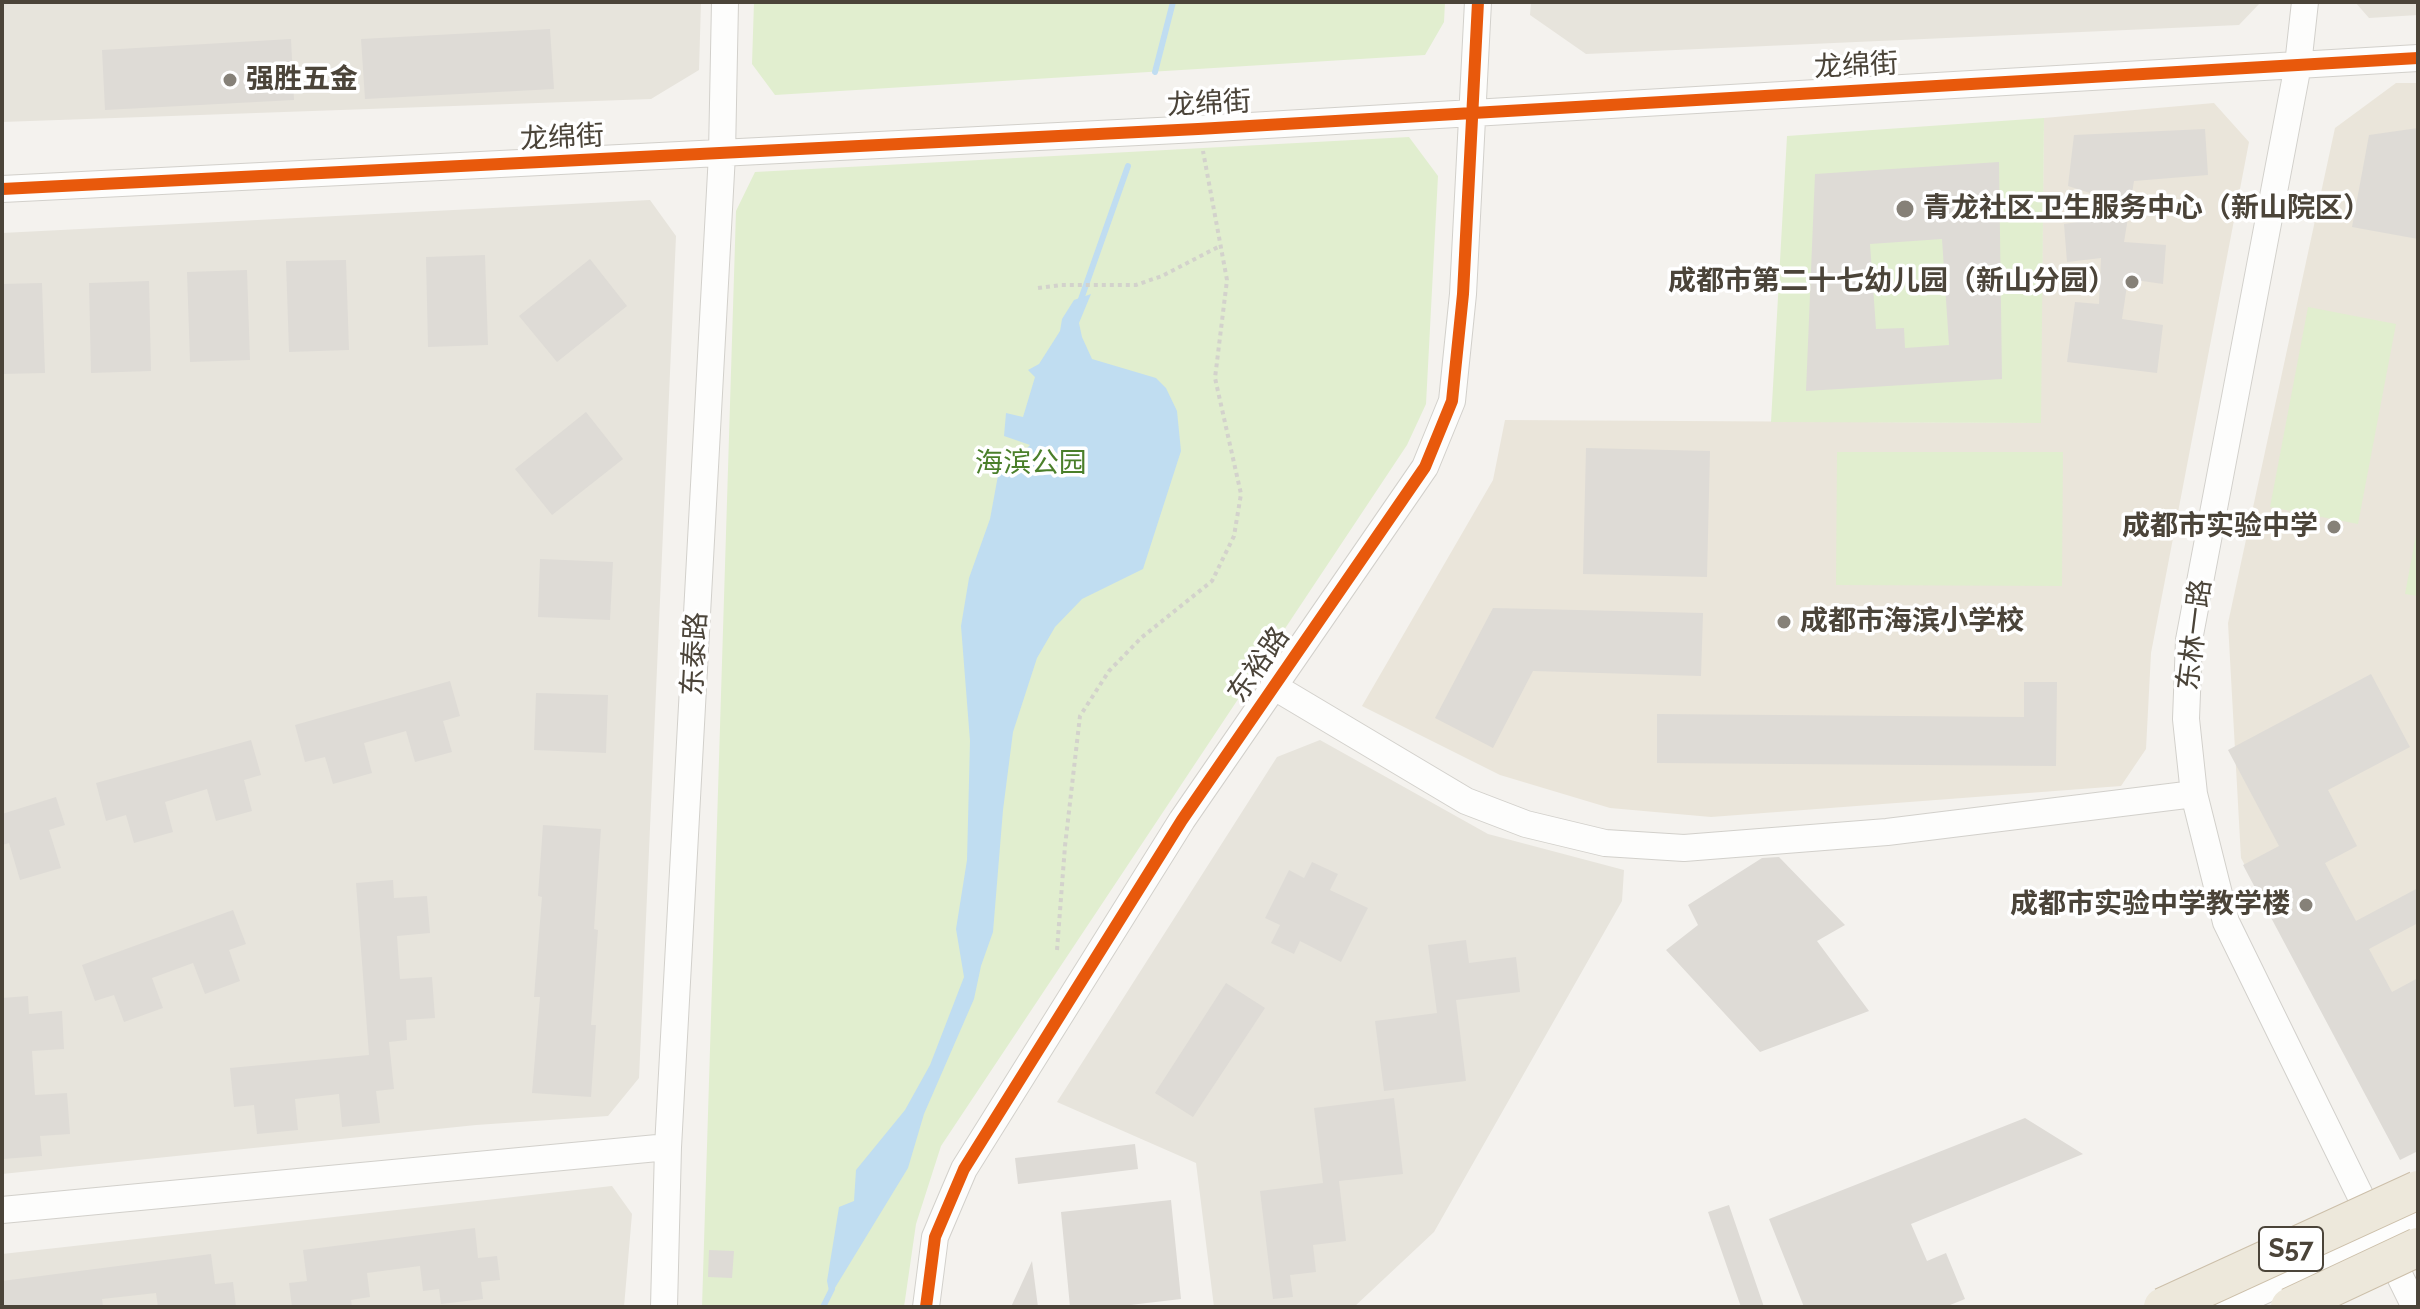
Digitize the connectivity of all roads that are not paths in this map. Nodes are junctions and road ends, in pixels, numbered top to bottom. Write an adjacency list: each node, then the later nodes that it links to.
1 (725, 2): 7 (street, 东泰路)
2 (1478, 2): 6 (street, 东裕路)
3 (2305, 2): 5 (street, 东林一路)
4 (2418, 58): 5 (street, 龙绵街)
5 (2298, 65): 6 (street, 龙绵街); 10 (street, 东林一路)
6 (1473, 112): 7 (street, 龙绵街); 9 (street, 东裕路)
7 (722, 154): 8 (street, 龙绵街); 11 (street, 东泰路)
8 (2, 189)
9 (1273, 686): 10 (street); 18 (street, 东裕路)
10 (2194, 794): 15 (street, 东林一路)
11 (668, 1147): 13 (street); 17 (street, 东泰路)
12 (2418, 1190): 19 (highway, S57, bridge)
13 (2, 1210)
14 (2418, 1220): 15 (street)
15 (2380, 1237): 20 (street); 22 (street, 东林一路)
16 (2418, 1247): 21 (highway, S57, bridge)
17 (664, 1307)
18 (926, 1307)
19 (2163, 1307)
20 (2228, 1307)
21 (2290, 1307)
22 (2415, 1307)

